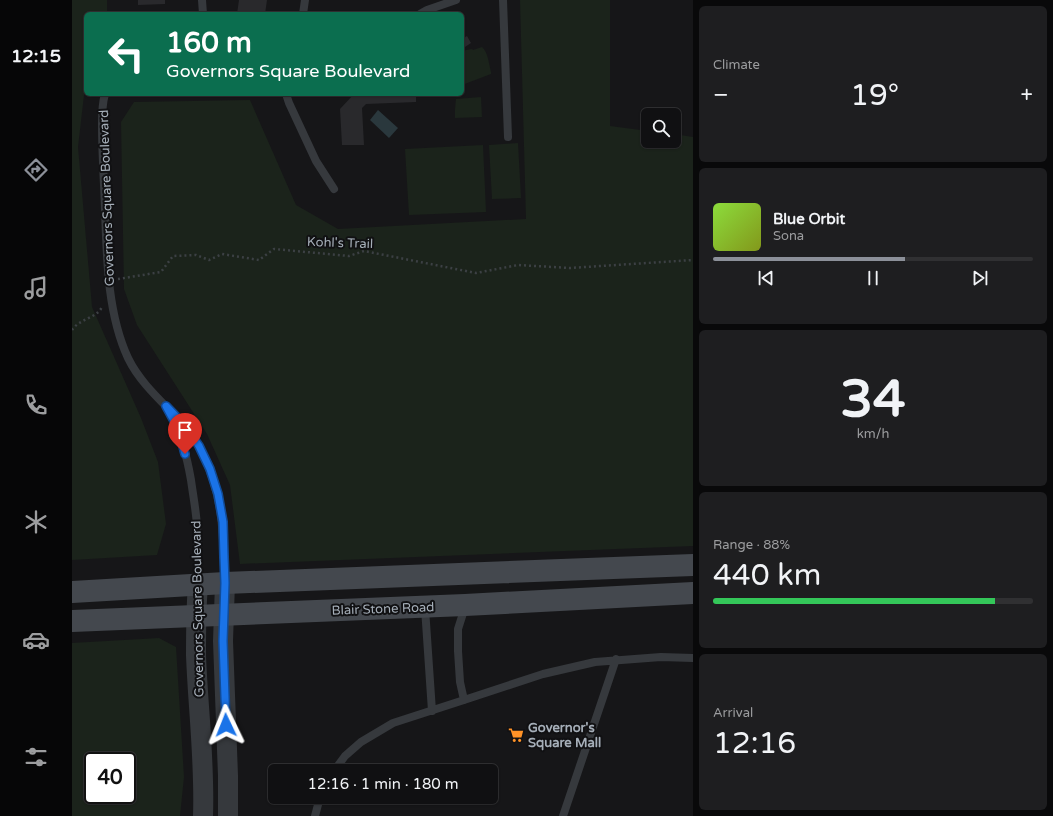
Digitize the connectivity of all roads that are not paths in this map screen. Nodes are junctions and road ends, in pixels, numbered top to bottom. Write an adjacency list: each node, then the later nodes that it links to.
1 (202, 0): 5 (lane)
2 (305, 0): 6 (lane)
3 (456, 0): 7 (lane)
4 (504, 0): 10 (lane)
5 (203, 12)
6 (303, 12)
7 (424, 12)
8 (105, 96): 12 (lane, Governors Square Boulevard)
9 (286, 96): 11 (lane)
10 (508, 137)
11 (334, 189)
12 (166, 406): 15 (lane, Governors Square Boulevard); 16 (lane, Governors Square Boulevard)
13 (693, 565): 14 (main road)
14 (453, 575): 15 (main road); 20 (main road)
15 (225, 583): 16 (main road); 21 (street, Governors Square Boulevard)
16 (198, 585): 17 (main road); 22 (street, Governors Square Boulevard)
17 (72, 592)
18 (693, 593): 19 (main road, Blair Stone Road)
19 (465, 605): 20 (main road, Blair Stone Road); 26 (lane)
20 (425, 607): 21 (main road, Blair Stone Road); 27 (lane)
21 (224, 615): 22 (main road, Blair Stone Road); 31 (street, Governors Square Boulevard)
22 (196, 616): 23 (main road, Blair Stone Road); 30 (street, Governors Square Boulevard)
23 (72, 621)
24 (693, 658): 25 (lane)
25 (616, 659): 26 (lane); 33 (lane)
26 (464, 700): 27 (lane)
27 (432, 711): 28 (lane)
28 (339, 764)
29 (318, 804): 32 (lane)
30 (203, 816)
31 (228, 816)
32 (315, 816)
33 (563, 816)

